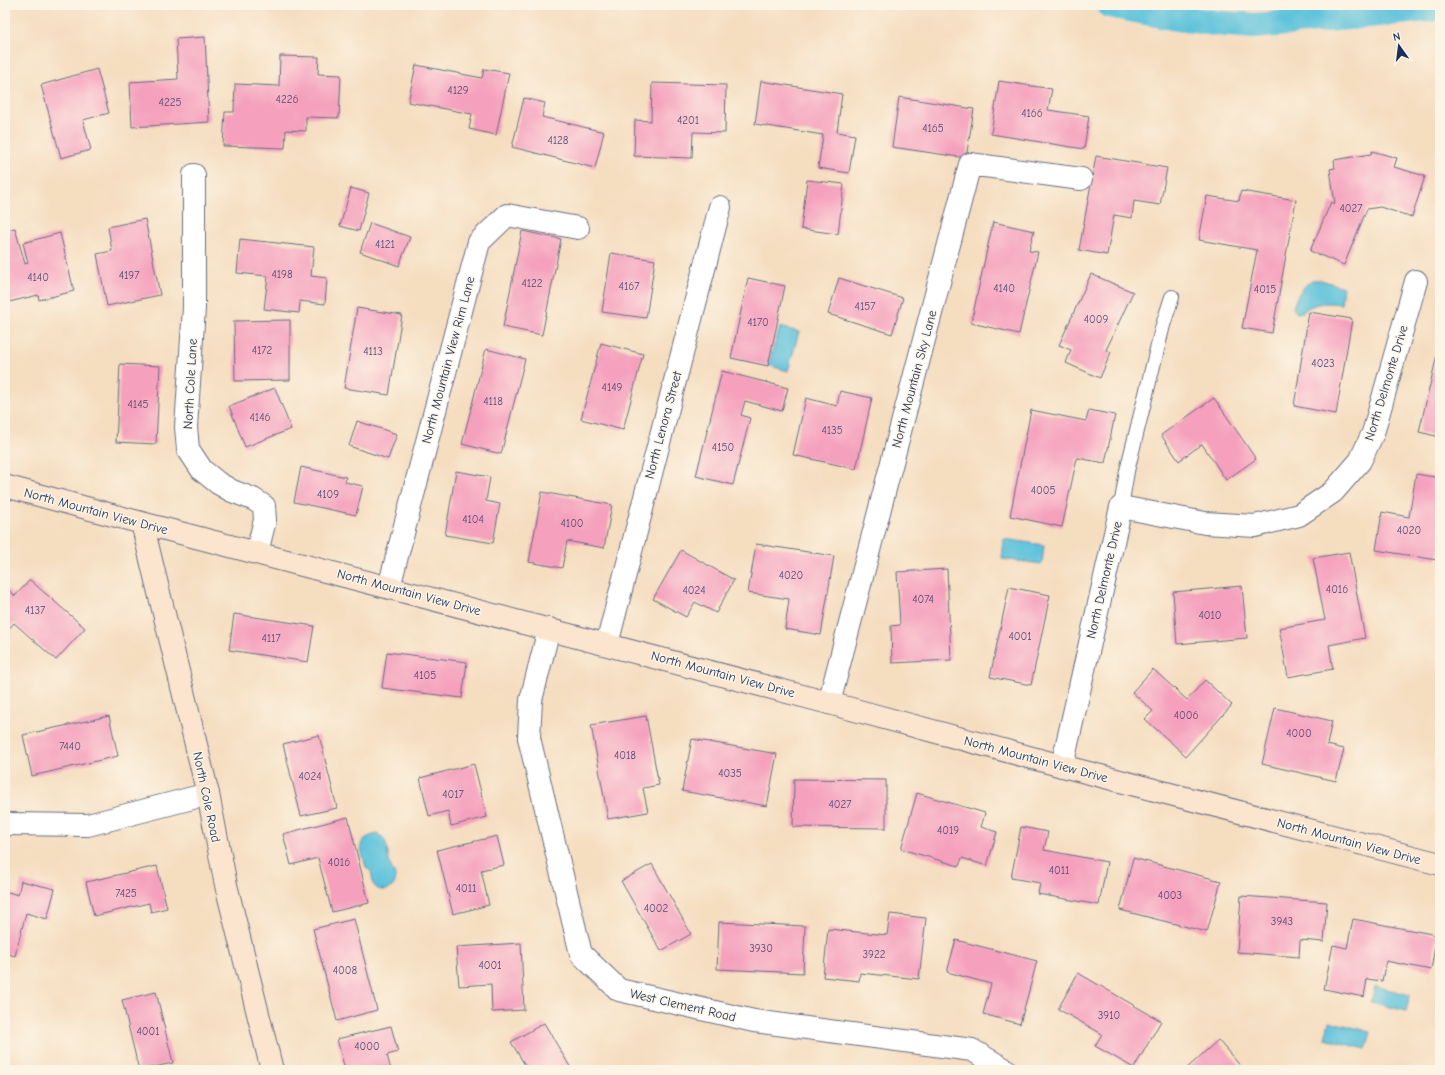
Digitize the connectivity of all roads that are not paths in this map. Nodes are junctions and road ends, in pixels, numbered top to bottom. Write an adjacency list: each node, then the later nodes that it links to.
1 (194, 175): 10 (street, North Cole Lane)
2 (1082, 179): 14 (street, North Mountain Sky Lane)
3 (720, 207): 13 (street, North Lenora Street)
4 (578, 228): 11 (street, North Mountain View Rim Lane)
5 (1416, 281): 8 (street, North Delmonte Drive)
6 (1172, 297): 8 (lane)
7 (5, 486): 9 (street, North Mountain View Drive)
8 (1121, 507): 15 (street, North Delmonte Drive)
9 (142, 523): 10 (street, North Mountain View Drive); 16 (street, North Cole Road)
10 (257, 552): 11 (street, North Mountain View Drive)
11 (389, 587): 12 (street, North Mountain View Drive)
12 (549, 629): 13 (street, North Mountain View Drive); 20 (street, West Clement Road)
13 (606, 644): 14 (street, North Mountain View Drive)
14 (829, 703): 15 (street, North Mountain View Drive)
15 (1062, 766): 18 (street, North Mountain View Drive)
16 (208, 794): 17 (street); 19 (street, North Cole Road)
17 (5, 824)
18 (1440, 864)
19 (272, 1070)
20 (1006, 1070)

